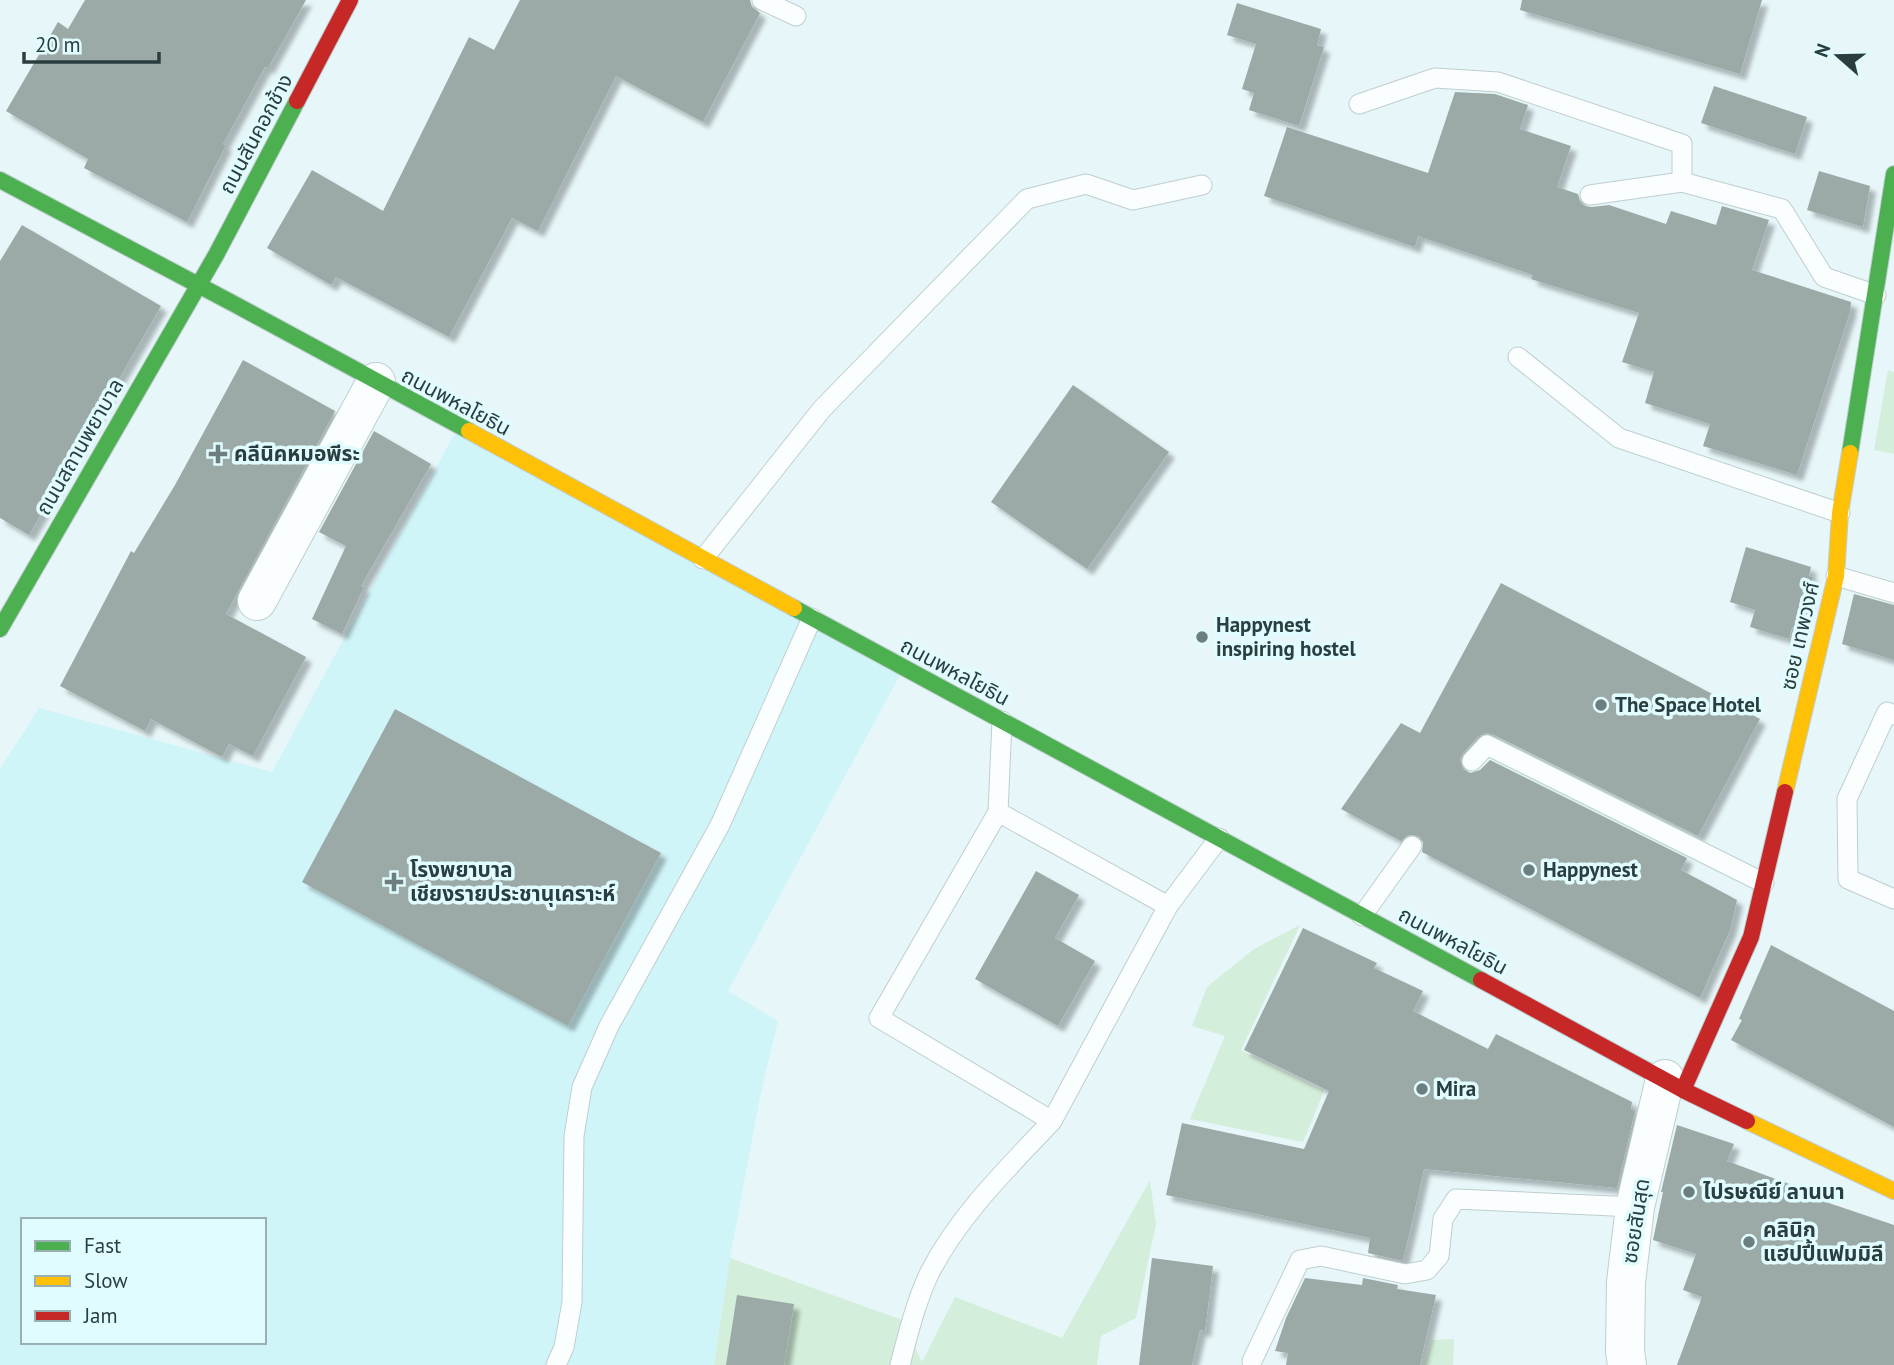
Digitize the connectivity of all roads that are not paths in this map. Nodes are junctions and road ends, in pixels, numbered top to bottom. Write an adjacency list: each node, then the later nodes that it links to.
1 (349, 0): 10 (main road, ถนนสันคอกช้าง)
2 (762, 0): 3 (lane)
3 (796, 16)
4 (1359, 104): 7 (lane)
5 (1894, 174): 11 (main road, ซอย เทพวงศ์)
6 (0, 180): 10 (main road, ถนนพหลโยธิน)
7 (1682, 182): 9 (lane); 11 (lane)
8 (1202, 185): 15 (lane)
9 (1590, 195)
10 (197, 286): 13 (main road, ถนนพหลโยธิน); 20 (main road, ถนนสถานพยาบาล)
11 (1876, 295): 14 (main road, ซอย เทพวงศ์)
12 (1518, 357): 14 (lane)
13 (376, 382): 15 (main road, ถนนพหลโยธิน); 18 (street)
14 (1840, 513): 16 (main road, ซอย เทพวงศ์)
15 (702, 559): 19 (main road, ถนนพหลโยธิน)
16 (1836, 576): 17 (lane); 27 (main road, ซอย เทพวงศ์)
17 (1894, 593)
18 (257, 600)
19 (812, 618): 22 (main road, ถนนพหลโยธิน); 36 (lane)
20 (0, 629)
21 (1894, 715): 28 (lane)
22 (1002, 721): 24 (lane); 25 (main road, ถนนพหลโยธิน)
23 (1472, 761): 27 (lane)
24 (998, 812): 29 (lane); 32 (lane)
25 (1219, 838): 29 (lane); 30 (main road, ถนนพหลโยธิน)
26 (1412, 846): 30 (lane)
27 (1764, 883): 31 (main road, ซอย เทพวงศ์)
28 (1894, 899)
29 (1168, 906): 32 (lane)
30 (1362, 916): 31 (main road, ถนนพหลโยธิน)
31 (1674, 1085): 33 (main road, ถนนพหลโยธิน); 34 (street, ซอยสันสุด)
32 (1052, 1121): 37 (lane)
33 (1894, 1191)
34 (1635, 1207): 35 (lane); 38 (street, ซอยสันสุด)
35 (1252, 1361)
36 (556, 1365)
37 (900, 1365)
38 (1627, 1365)

